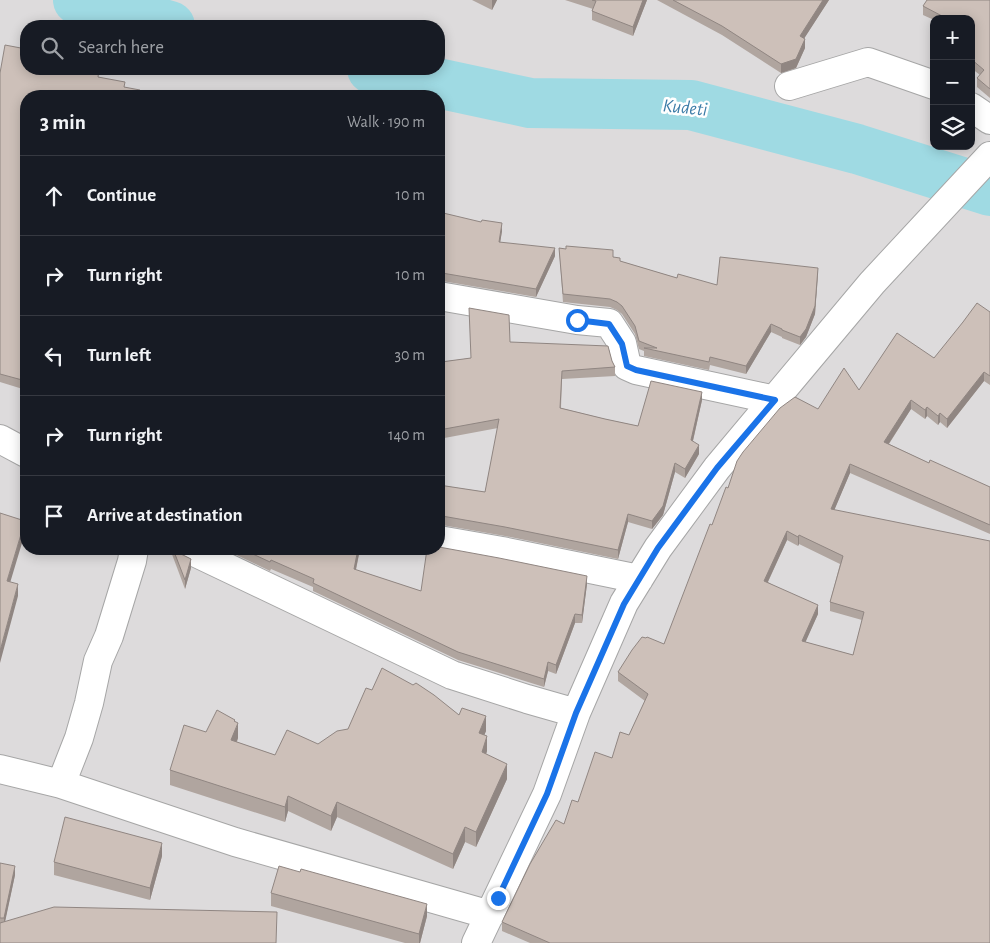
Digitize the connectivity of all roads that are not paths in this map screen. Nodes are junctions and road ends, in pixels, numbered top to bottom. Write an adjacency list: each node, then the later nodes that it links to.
1 (930, 84): 2 (street)
2 (789, 86)
3 (975, 110): 4 (street)
4 (990, 120)
5 (990, 156): 7 (street)
6 (445, 297): 7 (street)
7 (775, 400): 13 (street)
8 (0, 439): 9 (street)
9 (20, 450)
10 (445, 541): 13 (street)
11 (133, 555): 16 (street)
12 (201, 555): 14 (street)
13 (639, 579): 14 (street)
14 (576, 713): 17 (street)
15 (0, 769): 16 (street)
16 (61, 784): 17 (street)
17 (490, 915): 18 (street)
18 (476, 943)

